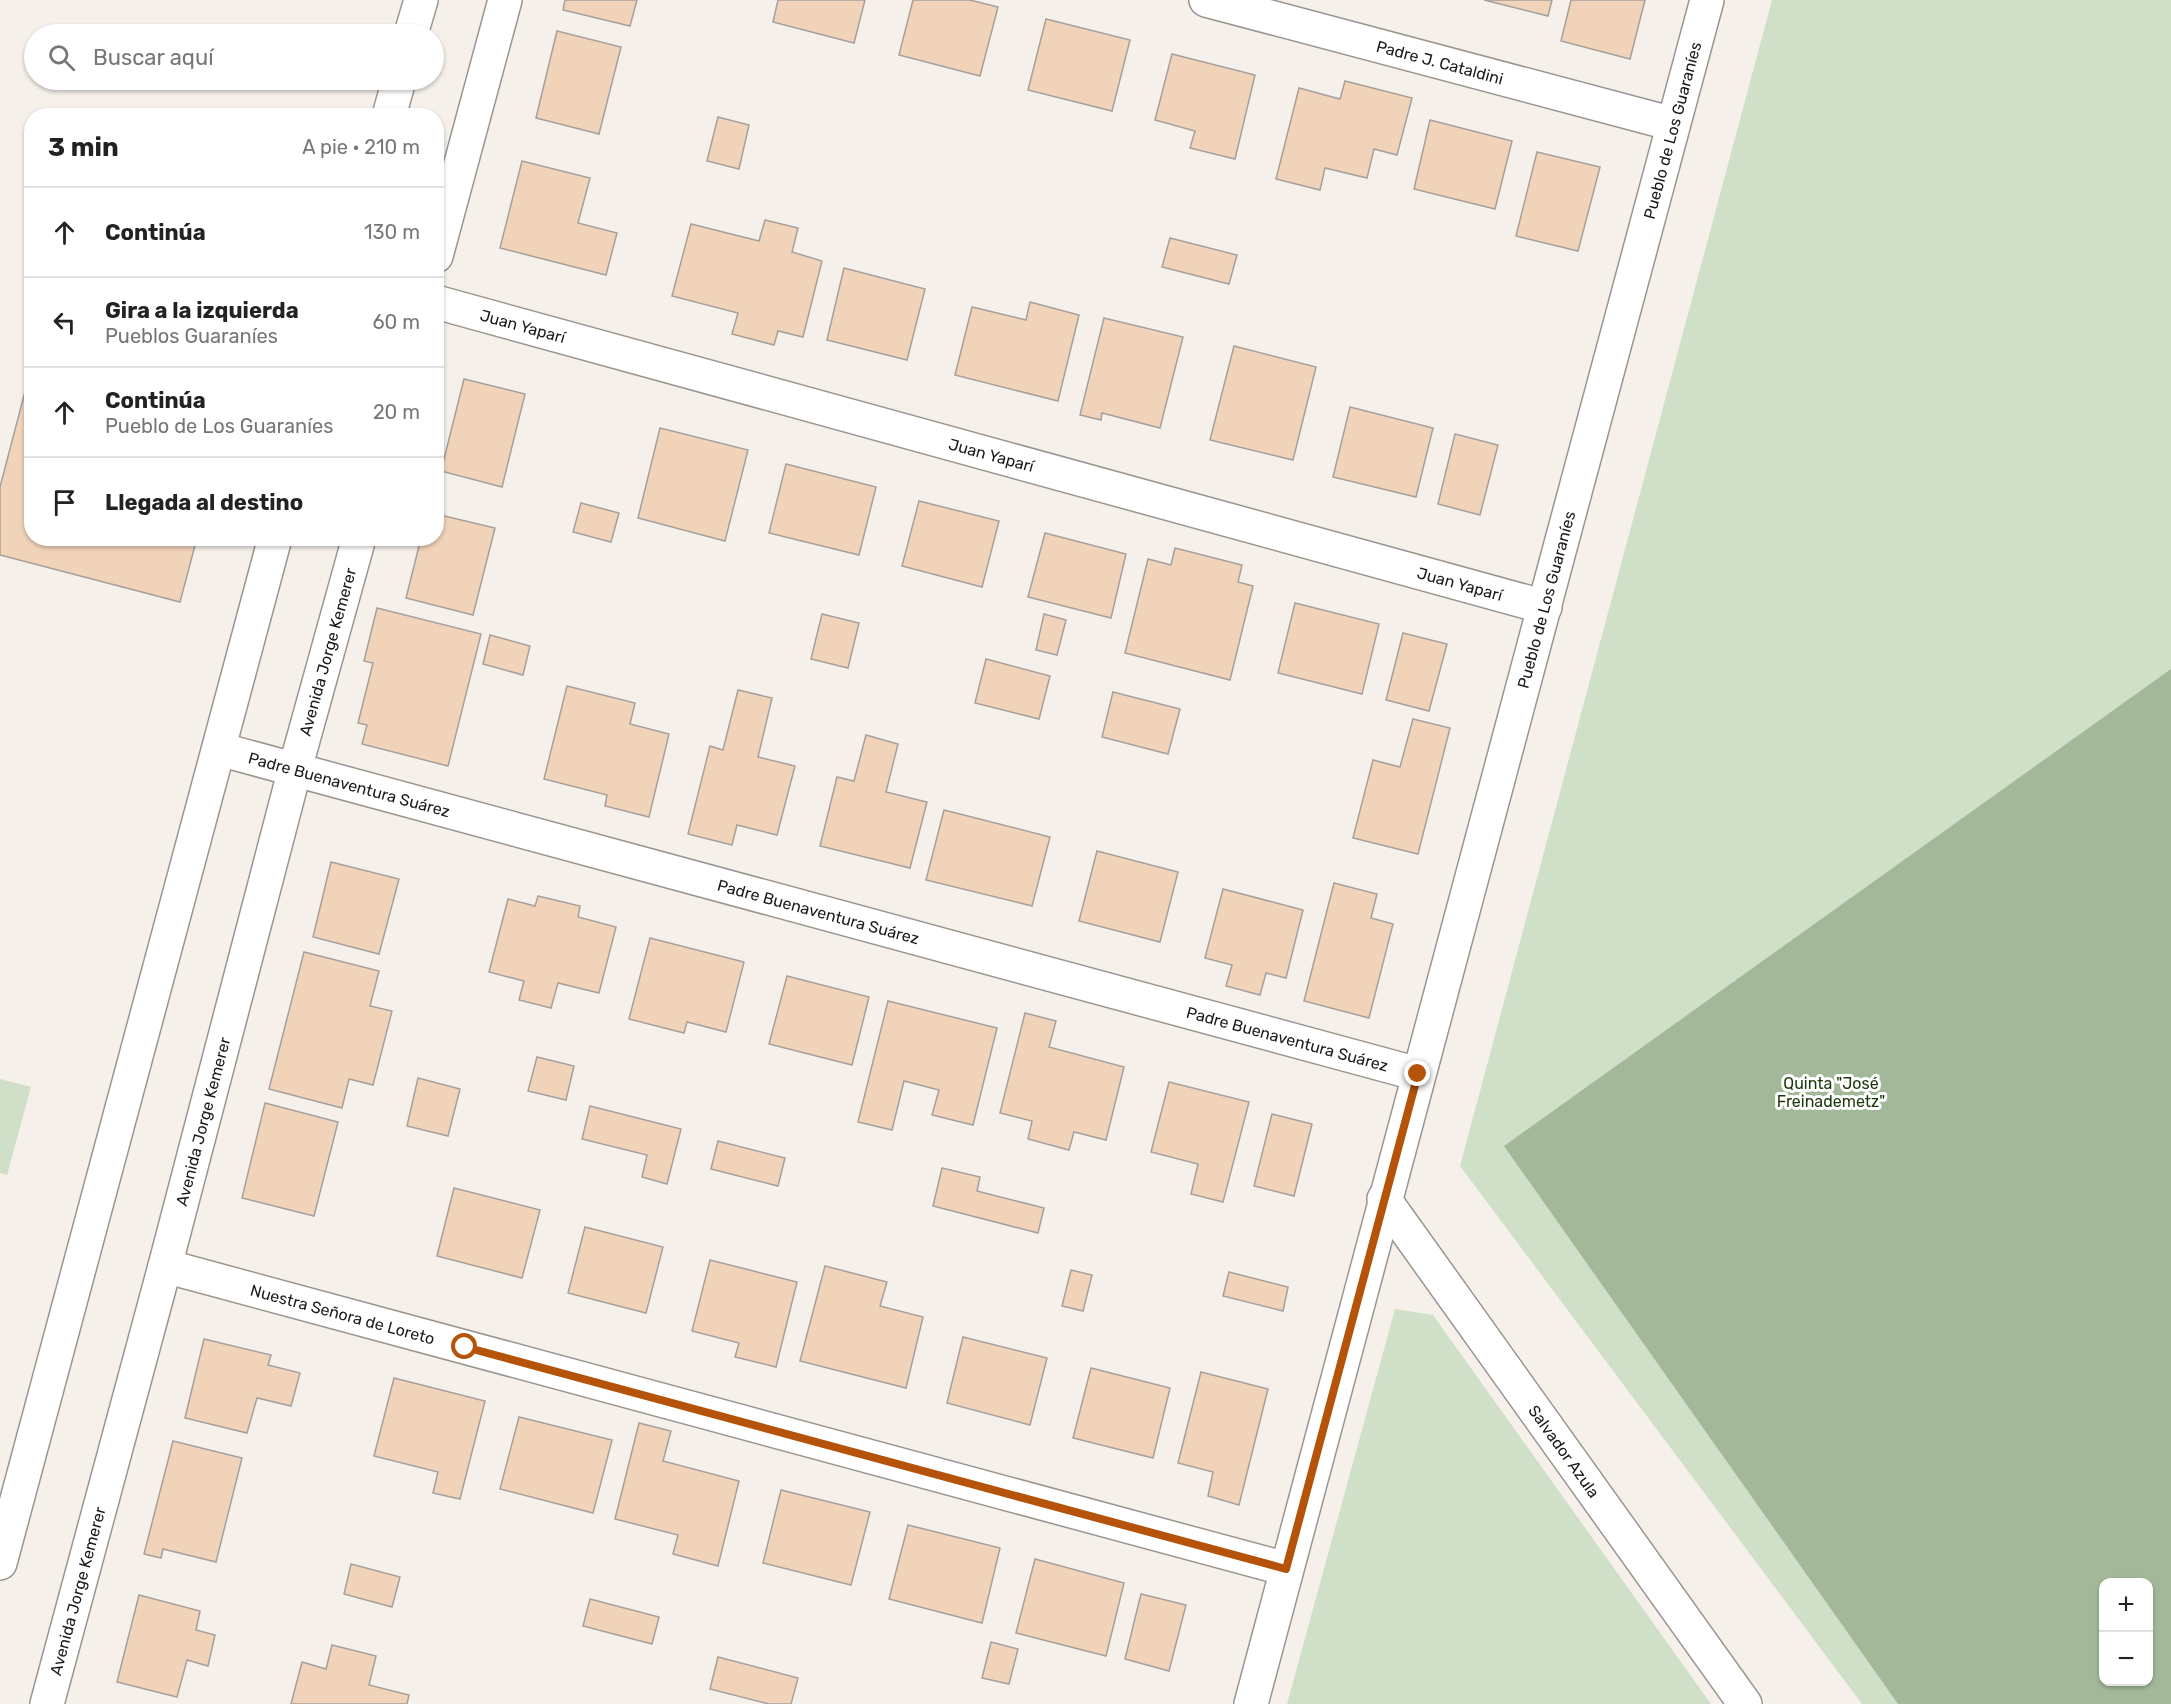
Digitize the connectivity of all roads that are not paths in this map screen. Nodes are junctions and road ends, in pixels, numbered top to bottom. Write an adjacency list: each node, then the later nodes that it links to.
1 (421, 0): 5 (street)
2 (506, 0): 9 (street)
3 (1206, 0): 8 (street, Padre J. Cataldini)
4 (1707, 0): 8 (street, Pueblo de Los Guaraníes)
5 (414, 24)
6 (396, 90): 7 (street)
7 (391, 108)
8 (1673, 124): 13 (street, Pueblo de Los Guaraníes)
9 (444, 227)
10 (444, 304): 13 (street, Juan Yaparí)
11 (273, 546): 14 (street)
12 (356, 546): 15 (street, Avenida Jorge Kemerer)
13 (1545, 607): 16 (street, Pueblo de Los Guaraníes)
14 (219, 748): 15 (street, Padre Buenaventura Suárez); 19 (street)
15 (295, 769): 16 (street, Padre Buenaventura Suárez); 18 (street, Avenida Jorge Kemerer)
16 (1418, 1074): 17 (street, Pueblo de Los Guaraníes)
17 (1384, 1199): 20 (street, Pueblo de Los Guaraníes); 23 (street, Salvador Azula)
18 (165, 1266): 20 (street, Nuestra Señora de Loreto); 21 (street, Avenida Jorge Kemerer)
19 (0, 1563)
20 (1286, 1569): 22 (street, Pueblo de Los Guaraníes)
21 (47, 1704)
22 (1251, 1704)
23 (1745, 1704)

